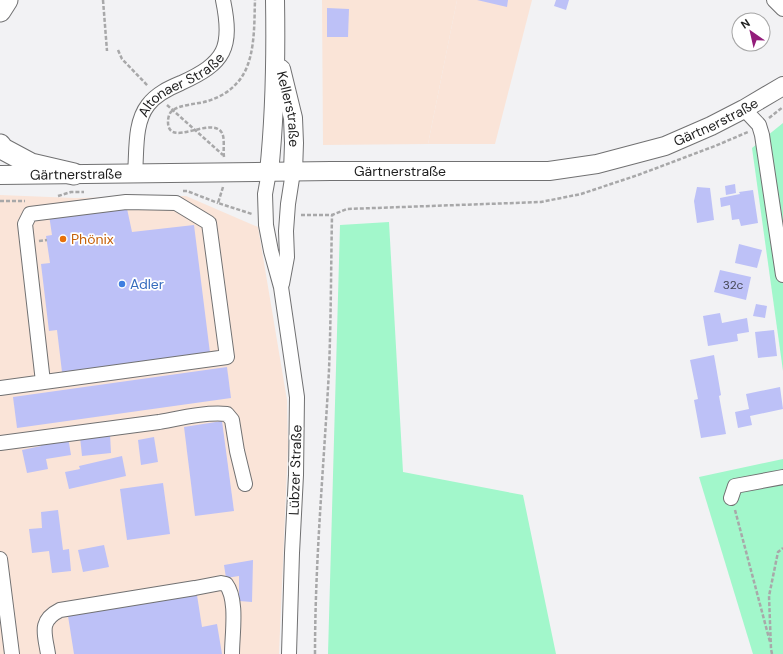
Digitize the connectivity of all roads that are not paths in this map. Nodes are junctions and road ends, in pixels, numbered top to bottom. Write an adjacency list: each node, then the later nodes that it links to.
1 (7, 0): 6 (highway)
2 (223, 0): 13 (street, Altonaer Straße)
3 (275, 0): 7 (main road, Kellerstraße)
4 (774, 0): 5 (street)
5 (783, 9)
6 (0, 11)
7 (276, 47): 11 (main road, Kellerstraße); 12 (main road, Kellerstraße)
8 (783, 86): 9 (main road, Gärtnerstraße)
9 (744, 109): 12 (main road, Gärtnerstraße); 16 (street)
10 (0, 145): 14 (highway)
11 (269, 172): 12 (main road, Gärtnerstraße); 13 (main road, Gärtnerstraße); 17 (street, Lübzer Straße)
12 (292, 172): 17 (street, Lübzer Straße)
13 (135, 173): 14 (main road, Gärtnerstraße)
14 (74, 174): 15 (main road, Gärtnerstraße)
15 (0, 175)
16 (783, 275)
17 (281, 287): 28 (street, Lübzer Straße)
18 (43, 382): 18 (street); 19 (street)
19 (0, 388)
20 (0, 443): 22 (street)
21 (783, 477): 23 (street)
22 (245, 484)
23 (731, 498)
24 (0, 559): 25 (street)
25 (12, 654)
26 (48, 654): 27 (street)
27 (232, 654)
28 (289, 654)

